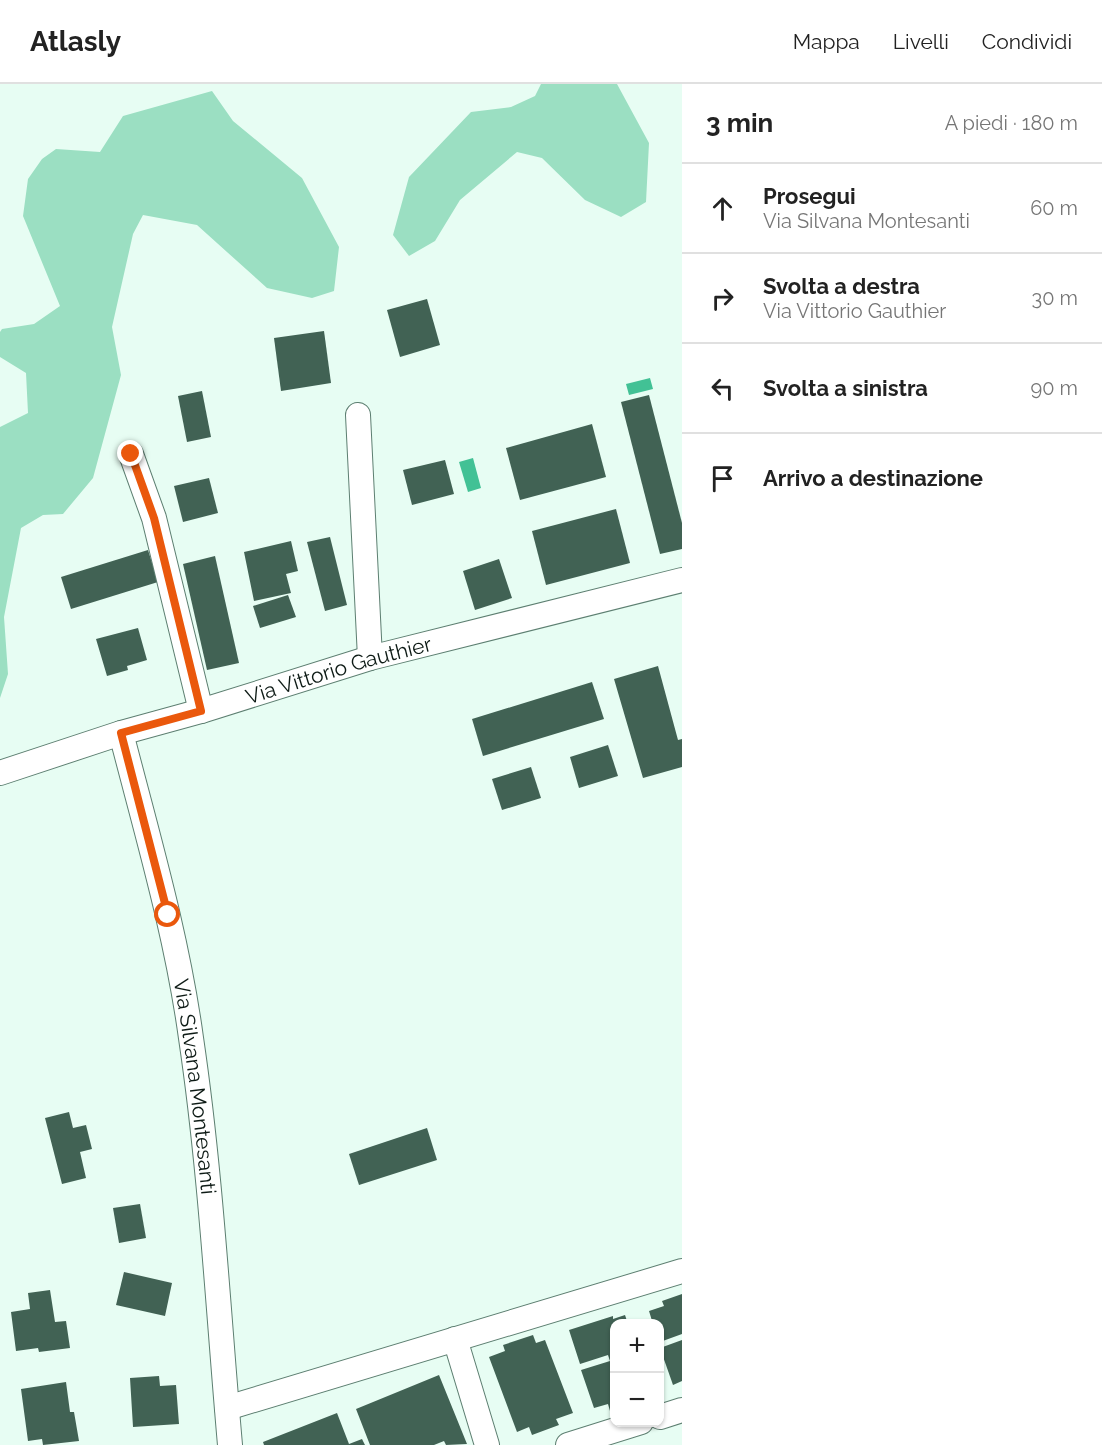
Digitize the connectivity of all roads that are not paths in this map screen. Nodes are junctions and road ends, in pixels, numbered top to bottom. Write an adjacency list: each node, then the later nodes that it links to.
1 (358, 415): 4 (street)
2 (131, 454): 5 (street)
3 (682, 580): 4 (street, Via Vittorio Gauthier)
4 (370, 658): 5 (street, Via Vittorio Gauthier)
5 (201, 711): 6 (street, Via Vittorio Gauthier)
6 (121, 733): 7 (street, Via Vittorio Gauthier); 10 (street, Via Silvana Montesanti)
7 (0, 773)
8 (682, 1271): 9 (street)
9 (455, 1339): 10 (street); 15 (street)
10 (226, 1408): 14 (street, Via Silvana Montesanti)
11 (682, 1410): 12 (street)
12 (664, 1416)
13 (625, 1427): 16 (street)
14 (230, 1445)
15 (488, 1445)
16 (568, 1445)

